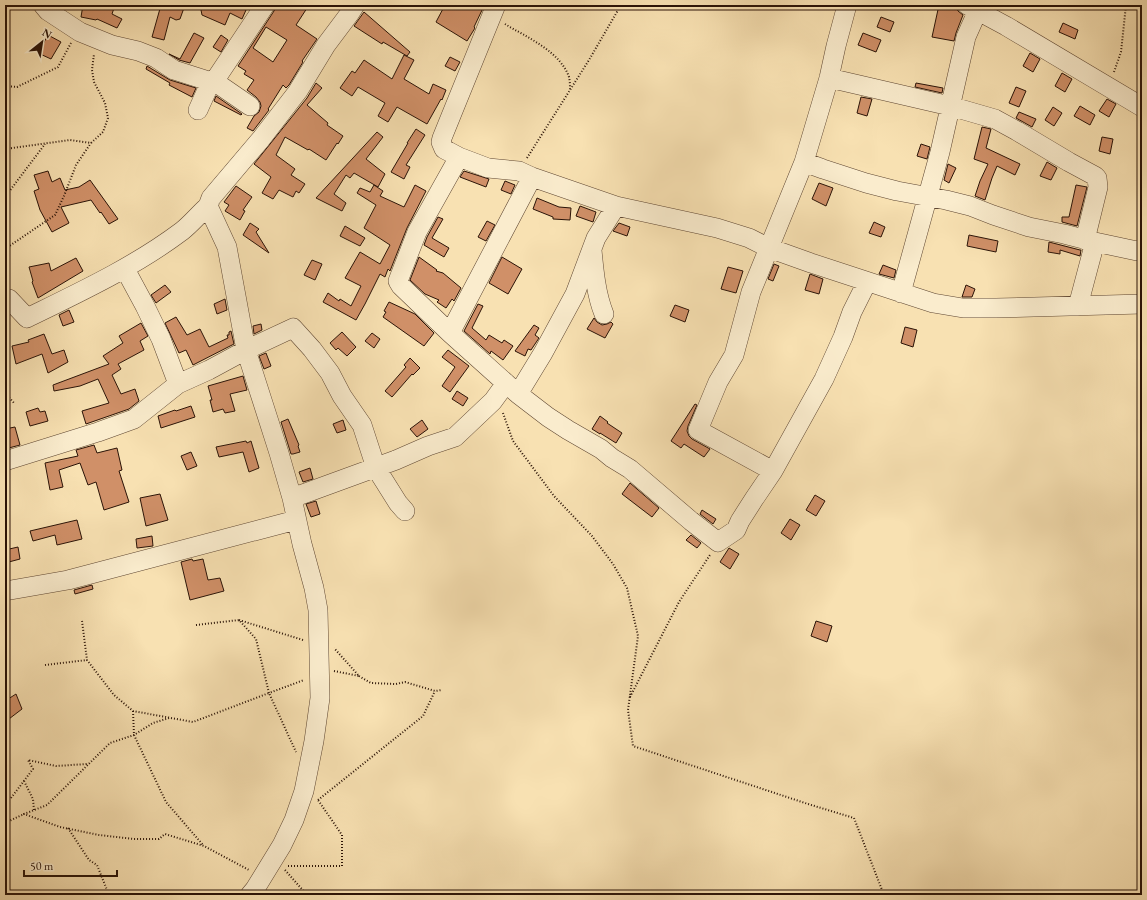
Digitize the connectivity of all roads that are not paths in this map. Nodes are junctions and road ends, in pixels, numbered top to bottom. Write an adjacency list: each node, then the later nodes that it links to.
1 (43, 5): 8 (street)
2 (265, 5): 8 (street)
3 (355, 5): 17 (street)
4 (847, 5): 7 (street)
5 (973, 8): 10 (street); 11 (street)
6 (494, 11): 13 (street)
7 (829, 78): 10 (street); 14 (street)
8 (212, 81): 9 (street); 12 (street)
9 (250, 106)
10 (950, 106): 16 (street); 19 (street)
11 (1142, 107)
12 (198, 110)
13 (459, 157): 15 (street); 30 (street)
14 (804, 162): 16 (street); 21 (street)
15 (525, 174): 18 (street); 30 (street)
16 (928, 196): 19 (street); 25 (street)
17 (208, 206): 23 (street); 31 (street)
18 (616, 206): 20 (street); 21 (street)
19 (1090, 241): 22 (street); 28 (street)
20 (592, 247): 29 (street); 33 (street)
21 (769, 248): 24 (street); 36 (street)
22 (1142, 250)
23 (124, 269): 26 (street); 32 (street)
24 (867, 282): 25 (street); 36 (street)
25 (901, 293): 28 (street)
26 (5, 298)
27 (1142, 304): 28 (street)
28 (1078, 306)
29 (604, 314)
30 (450, 333): 33 (street)
31 (246, 350): 32 (street); 35 (street); 37 (street)
32 (178, 384): 34 (street)
33 (512, 389): 35 (street); 36 (street)
34 (5, 461)
35 (376, 468): 37 (street); 38 (street)
36 (773, 471)
37 (292, 498): 39 (street)
38 (405, 511)
39 (296, 520): 40 (street); 41 (street)
40 (5, 591)
41 (250, 895)

